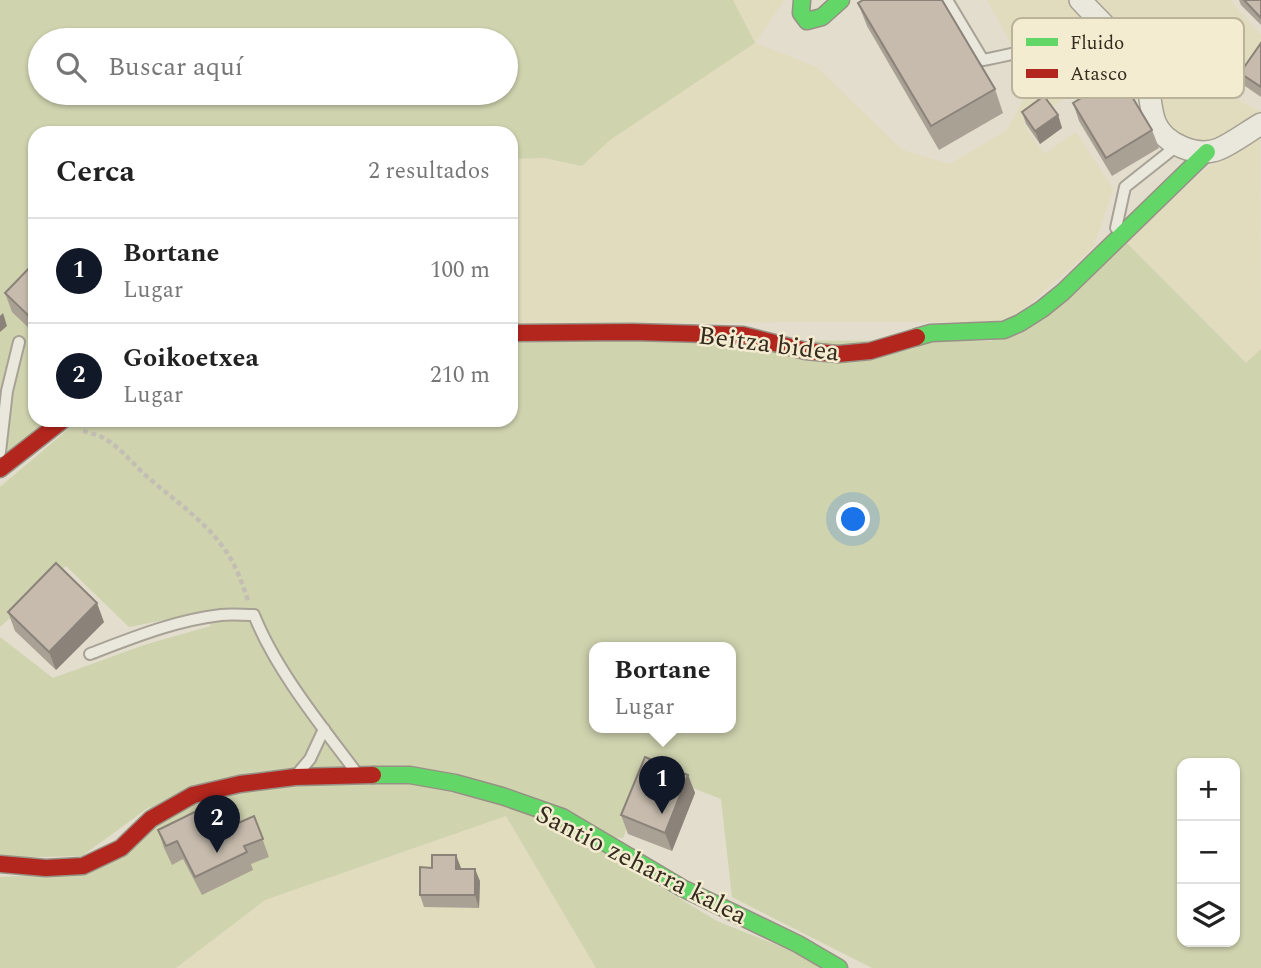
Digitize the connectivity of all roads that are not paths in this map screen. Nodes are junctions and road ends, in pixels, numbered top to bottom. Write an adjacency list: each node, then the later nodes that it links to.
1 (802, 0): 2 (street)
2 (841, 0)
3 (947, 0): 6 (lane)
4 (1080, 0): 5 (street)
5 (1097, 18)
6 (1012, 54)
7 (1150, 98): 9 (street)
8 (1261, 124): 10 (street)
9 (1178, 145): 10 (street); 11 (lane)
10 (1207, 152): 11 (street, Beitza bidea)
11 (1113, 242): 12 (street, Beitza bidea)
12 (518, 333)
13 (19, 342): 15 (lane)
14 (55, 427): 16 (street)
15 (0, 452)
16 (0, 468)
17 (90, 654): 18 (lane)
18 (324, 729): 19 (lane); 20 (lane)
19 (358, 775): 20 (street, Santio zeharra kalea); 22 (street, Santio zeharra kalea)
20 (295, 777): 21 (street, Santio zeharra kalea)
21 (0, 864)
22 (839, 968)

